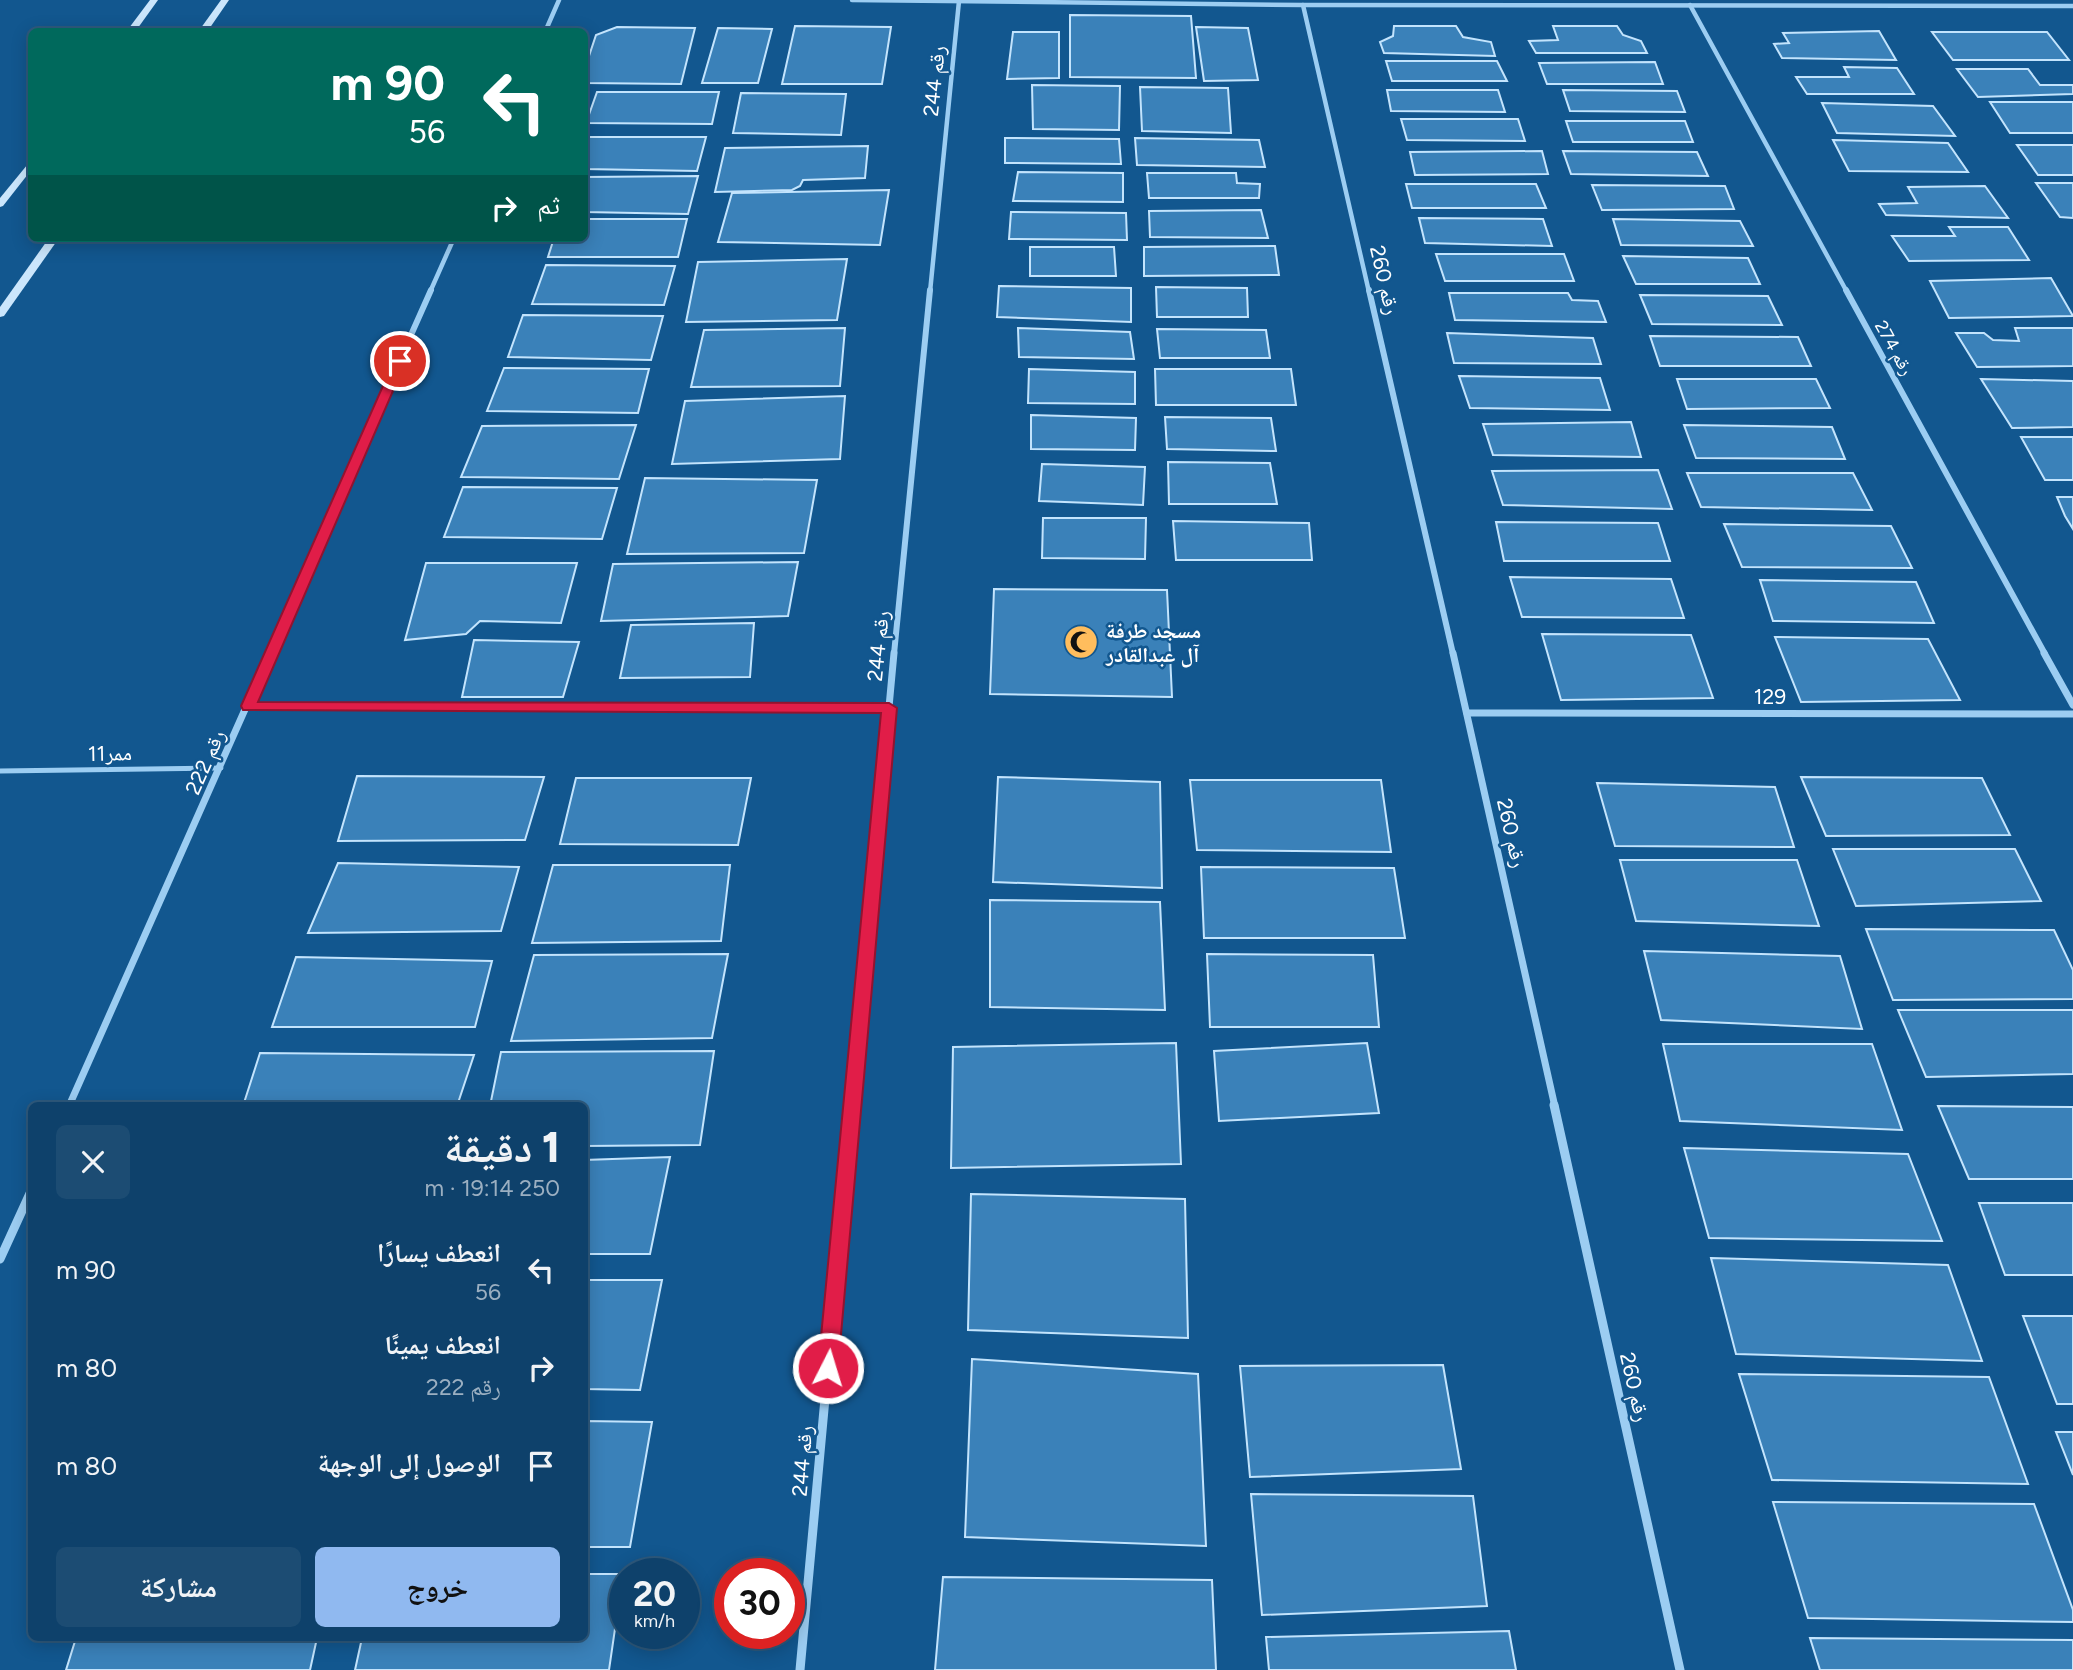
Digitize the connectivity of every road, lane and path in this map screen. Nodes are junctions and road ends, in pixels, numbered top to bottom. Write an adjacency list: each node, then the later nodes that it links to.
1 (154, 0): 9 (street)
2 (225, 0): 10 (street)
3 (559, 0): 11 (street)
4 (852, 0): 5 (street)
5 (959, 1): 6 (street); 19 (street, رقم 244)
6 (1304, 5): 7 (street); 20 (street, رقم 260)
7 (1690, 5): 8 (street); 17 (street, رقم 274)
8 (2073, 6)
9 (133, 28)
10 (205, 28)
11 (547, 28)
12 (28, 167): 13 (street)
13 (0, 204)
14 (51, 242): 16 (street)
15 (452, 242): 18 (street, رقم 222)
16 (0, 314)
17 (2073, 705)
18 (248, 706): 19 (street); 22 (street, رقم 222)
19 (889, 708): 27 (street, رقم 244)
20 (1467, 713): 21 (street, 129); 28 (street, رقم 260)
21 (2073, 714)
22 (221, 768): 23 (lane, ممر11); 24 (street, رقم 222)
23 (0, 771)
24 (71, 1102)
25 (28, 1198): 26 (street)
26 (0, 1259)
27 (800, 1670)
28 (1680, 1670)

